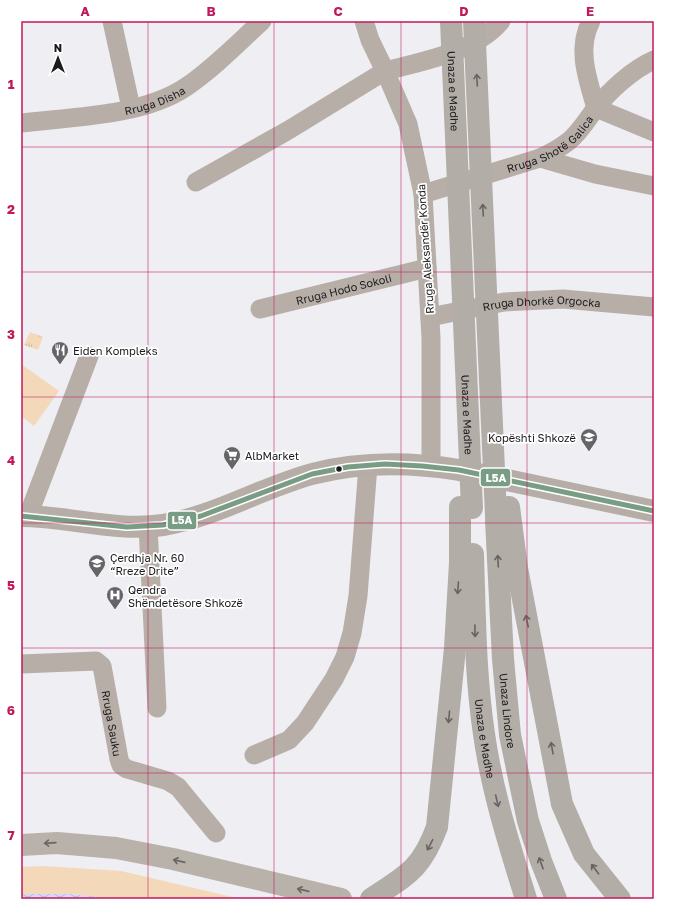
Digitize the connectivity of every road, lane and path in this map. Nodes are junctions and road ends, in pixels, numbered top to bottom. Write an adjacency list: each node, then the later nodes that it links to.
1 (112, 21): 10 (street)
2 (262, 21): 10 (street, Rruga Disha)
3 (364, 21): 9 (street, Rruga Aleksandër Konda)
4 (451, 21): 25 (highway, Unaza e Madhe, bridge)
5 (474, 21): 26 (highway, Unaza e Madhe, one-way to 5, bridge)
6 (501, 21): 9 (street)
7 (591, 21): 11 (street)
8 (654, 60): 11 (street, Rruga Shotë Galica)
9 (385, 71): 15 (street); 17 (street, Rruga Aleksandër Konda)
10 (131, 108): 12 (street, Rruga Disha)
11 (596, 108): 13 (street); 14 (street, Rruga Shotë Galica)
12 (21, 123)
13 (654, 132)
14 (540, 158): 16 (street); 17 (street, Rruga Shotë Galica)
15 (196, 182)
16 (654, 186)
17 (423, 194): 18 (street, Rruga Aleksandër Konda)
18 (427, 268): 20 (street, Rruga Hodo Sokoli); 21 (street, Rruga Aleksandër Konda)
19 (654, 308): 21 (street, Rruga Dhorkë Orgocka)
20 (260, 309)
21 (430, 317): 24 (street, Rruga Aleksandër Konda)
22 (89, 356): 28 (street)
23 (368, 465): 24 (main road); 29 (main road); 32 (street)
24 (431, 465): 27 (main road)
25 (466, 507): 36 (highway, one-way to 36); 37 (highway, Unaza e Madhe, one-way to 37)
26 (503, 511): 38 (highway, Unaza Lindore, one-way to 26); 39 (highway, one-way to 26)
27 (654, 511)
28 (25, 516): 29 (main road)
29 (148, 526): 31 (street)
30 (21, 664): 33 (street, Rruga Sauku)
31 (157, 708)
32 (254, 755)
33 (216, 833)
34 (21, 845): 35 (main road, one-way to 34)
35 (341, 899)
36 (371, 899)
37 (526, 899)
38 (556, 899)
39 (620, 899)

